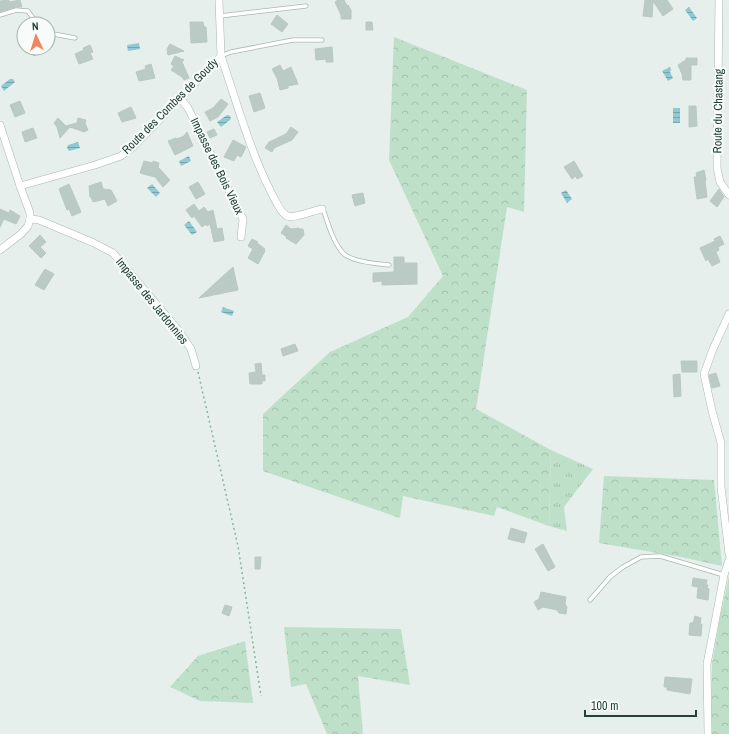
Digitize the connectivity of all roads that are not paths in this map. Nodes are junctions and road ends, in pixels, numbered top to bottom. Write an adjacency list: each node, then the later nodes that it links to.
1 (219, 0): 6 (street, Route des Combes de Goudy)
2 (719, 0): 14 (street, Route du Chastang)
3 (306, 6): 6 (lane)
4 (0, 15): 5 (lane)
5 (31, 16)
6 (220, 16): 10 (street, Route des Combes de Goudy)
7 (56, 34): 8 (lane)
8 (75, 38)
9 (322, 40): 10 (lane)
10 (221, 56): 11 (street, Route des Combes de Goudy); 15 (street)
11 (180, 98): 13 (street, Route des Combes de Goudy); 17 (street, Impasse des Bois Vieux)
12 (0, 126): 13 (street)
13 (20, 186): 16 (street)
14 (729, 195)
15 (322, 209): 19 (lane)
16 (30, 219): 18 (street); 21 (street, Impasse des Jardonnies)
17 (242, 236)
18 (0, 250)
19 (389, 265)
20 (729, 314): 22 (street)
21 (196, 366)
22 (729, 554)
23 (729, 560): 24 (street)
24 (724, 574): 25 (lane); 26 (street)
25 (590, 600)
26 (708, 732)

